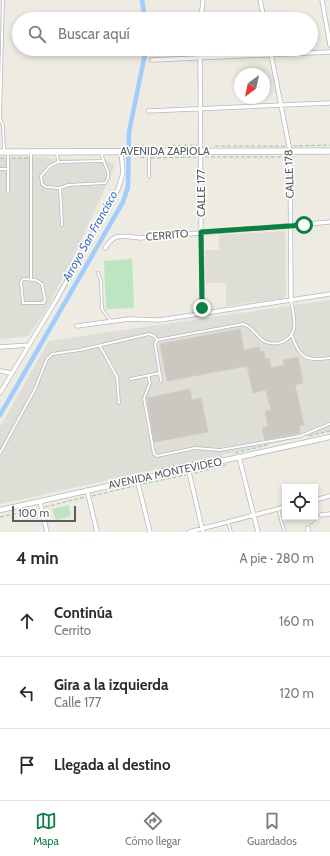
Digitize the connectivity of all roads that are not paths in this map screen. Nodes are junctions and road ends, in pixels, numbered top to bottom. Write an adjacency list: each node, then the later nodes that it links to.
1 (3, 0): 8 (lane)
2 (203, 0): 5 (street)
3 (260, 0): 6 (street)
4 (322, 0): 9 (street)
5 (202, 12)
6 (263, 12)
7 (0, 27): 8 (lane)
8 (4, 27): 16 (lane)
9 (330, 45)
10 (330, 52): 11 (street)
11 (318, 53)
12 (253, 56): 14 (street)
13 (271, 56): 18 (street, CALLE 178)
14 (200, 59): 15 (street); 19 (street, CALLE 177)
15 (152, 60)
16 (1, 76): 21 (lane)
17 (330, 103): 18 (street)
18 (281, 105): 19 (street); 25 (street, CALLE 178)
19 (200, 109): 20 (street); 30 (street, CALLE 177)
20 (148, 111)
21 (0, 119): 27 (lane)
22 (148, 149): 24 (main road, AVENIDA ZAPIOLA); 30 (main road, AVENIDA ZAPIOLA); 35 (lane)
23 (102, 151): 24 (main road, AVENIDA ZAPIOLA); 29 (main road, AVENIDA ZAPIOLA); 31 (lane)
24 (123, 151): 52 (street)
25 (289, 151): 26 (main road, AVENIDA ZAPIOLA); 30 (main road, AVENIDA ZAPIOLA); 40 (street, CALLE 178)
26 (330, 151)
27 (4, 152): 28 (main road, AVENIDA ZAPIOLA); 34 (lane)
28 (31, 152): 29 (main road, AVENIDA ZAPIOLA); 44 (lane)
29 (57, 152): 32 (lane)
30 (201, 154): 41 (street, CALLE 177)
31 (102, 161): 32 (lane); 36 (lane)
32 (58, 162): 36 (lane)
33 (0, 169): 34 (lane)
34 (8, 169): 37 (lane)
35 (149, 177)
36 (60, 188): 39 (lane)
37 (8, 193)
38 (330, 222): 40 (street, CERRITO)
39 (62, 224)
40 (291, 226): 41 (street, CERRITO); 46 (street, CALLE 178)
41 (201, 232): 42 (street, CERRITO); 47 (street, CALLE 177)
42 (105, 248)
43 (98, 274): 48 (lane)
44 (31, 279): 44 (lane)
45 (330, 294): 46 (street)
46 (291, 301): 47 (street); 50 (lane)
47 (203, 313): 48 (street)
48 (111, 322): 49 (street)
49 (77, 326)
50 (292, 336): 51 (lane); 55 (lane)
51 (157, 340): 53 (lane); 58 (lane)
52 (29, 345): 54 (street); 57 (street)
53 (100, 346): 63 (lane); 66 (lane)
54 (0, 347)
55 (330, 358)
56 (0, 371): 57 (street)
57 (12, 373): 62 (street)
58 (160, 373): 59 (lane); 61 (lane)
59 (148, 375): 60 (lane); 64 (lane)
60 (130, 379)
61 (161, 381)
62 (0, 392)
63 (119, 403)
64 (330, 424)
65 (330, 437): 67 (street, AVENIDA MONTEVIDEO)
66 (0, 453)
67 (239, 457): 68 (street, AVENIDA MONTEVIDEO); 79 (street)
68 (188, 468): 69 (street, AVENIDA MONTEVIDEO); 81 (street)
69 (137, 479): 70 (street, AVENIDA MONTEVIDEO); 84 (street)
70 (88, 490): 73 (street, AVENIDA MONTEVIDEO); 83 (street)
71 (330, 496): 72 (street)
72 (318, 499)
73 (40, 502): 76 (street, AVENIDA MONTEVIDEO); 82 (street)
74 (282, 508): 75 (street)
75 (278, 509): 79 (street); 88 (lane)
76 (0, 510)
77 (330, 514): 78 (street)
78 (321, 515)
79 (253, 516): 80 (street); 87 (street)
80 (228, 522): 81 (street); 86 (lane)
81 (203, 530): 85 (street)
82 (47, 532)
83 (97, 532)
84 (150, 532)
85 (189, 532)
86 (231, 532)
87 (258, 532)
88 (284, 532)

